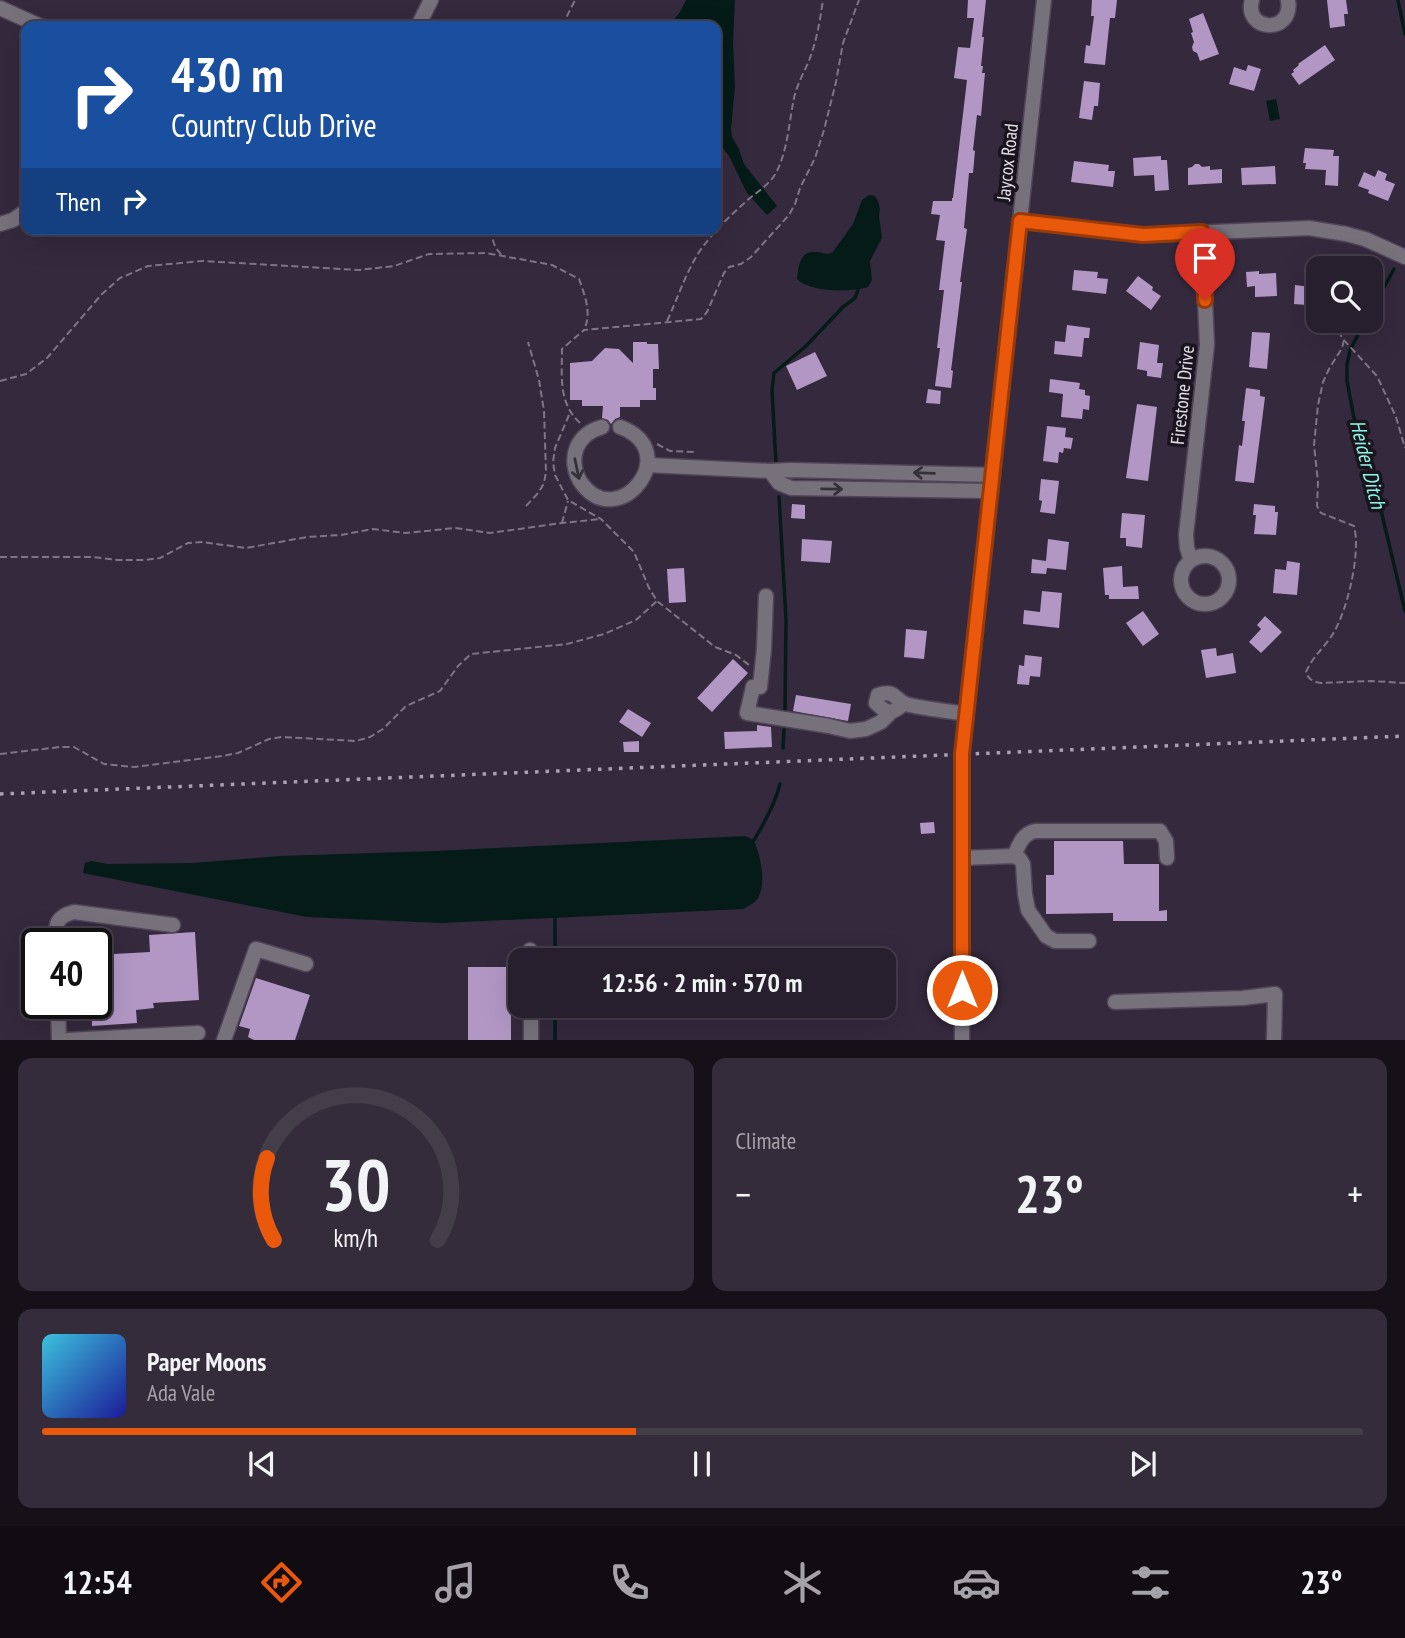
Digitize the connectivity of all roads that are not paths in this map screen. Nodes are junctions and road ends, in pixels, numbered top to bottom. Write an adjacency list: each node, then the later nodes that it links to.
1 (431, 0): 7 (street)
2 (1044, 0): 9 (street, Jaycox Road)
3 (1252, 0): 4 (street)
4 (1288, 0)
5 (0, 8): 6 (street)
6 (29, 21)
7 (420, 21)
8 (21, 214): 10 (street)
9 (1020, 221): 11 (street); 17 (street, Jaycox Road)
10 (0, 224)
11 (1202, 232): 12 (street); 19 (street, Firestone Drive)
12 (1400, 254)
13 (602, 427): 15 (street, one-way to 15)
14 (620, 427): 15 (street)
15 (647, 465): 16 (street)
16 (770, 471): 17 (street, one-way to 16); 18 (street, one-way to 18)
17 (993, 475): 18 (street, Jaycox Road)
18 (991, 491): 23 (street, Jaycox Road)
19 (1191, 560)
20 (766, 596): 22 (street)
21 (904, 704): 22 (street); 22 (street); 23 (street)
22 (891, 712)
23 (966, 714): 25 (street, Jaycox Road)
24 (1014, 856): 25 (street); 26 (street); 29 (street)
25 (962, 858): 39 (street, Jaycox Road)
26 (1167, 858)
27 (173, 925): 28 (street)
28 (56, 928)
29 (1089, 941)
30 (306, 964): 37 (street)
31 (1115, 1002): 40 (street)
32 (531, 1018): 38 (street)
33 (58, 1019): 35 (street)
34 (198, 1033): 36 (street)
35 (59, 1040)
36 (67, 1040)
37 (224, 1040)
38 (531, 1040)
39 (962, 1040)
40 (1274, 1040)

